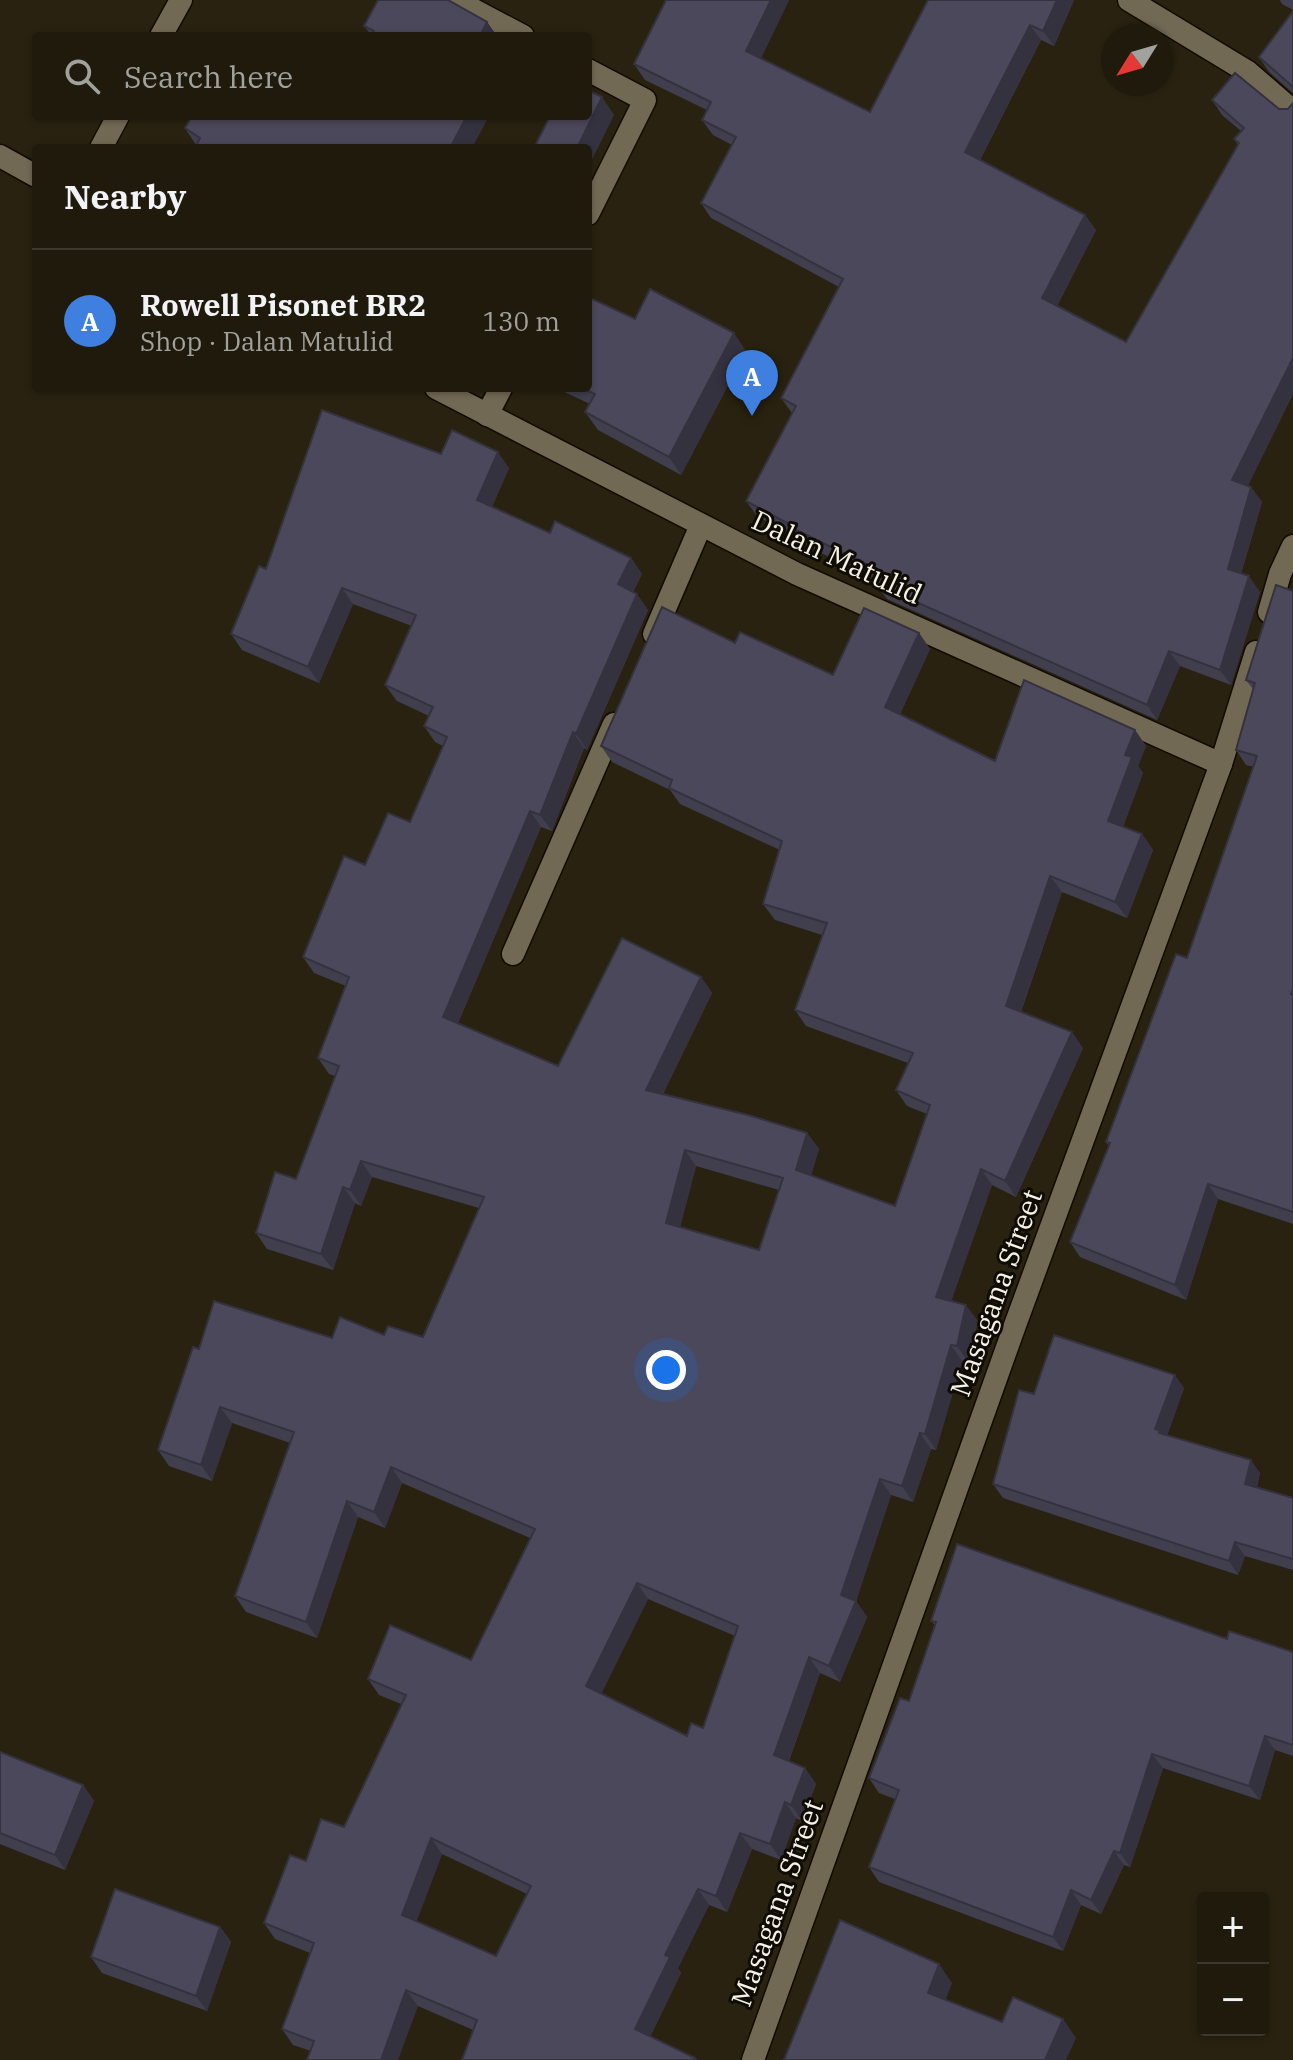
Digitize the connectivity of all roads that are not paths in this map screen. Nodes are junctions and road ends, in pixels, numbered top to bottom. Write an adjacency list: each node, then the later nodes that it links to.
1 (181, 0): 4 (street)
2 (455, 0): 5 (street)
3 (1129, 0): 7 (street)
4 (163, 32)
5 (515, 32)
6 (592, 72): 12 (street)
7 (1293, 111)
8 (116, 120): 9 (street)
9 (103, 144)
10 (0, 156): 11 (street)
11 (32, 174)
12 (592, 206)
13 (444, 392): 15 (street, Dalan Matulid)
14 (499, 392): 15 (street)
15 (487, 415): 16 (street, Dalan Matulid)
16 (701, 525): 18 (street); 20 (street, Dalan Matulid)
17 (1293, 546): 20 (street, Masagana Street)
18 (645, 654)
19 (620, 711): 21 (street)
20 (1221, 764): 22 (street, Masagana Street)
21 (513, 954)
22 (753, 2060)

